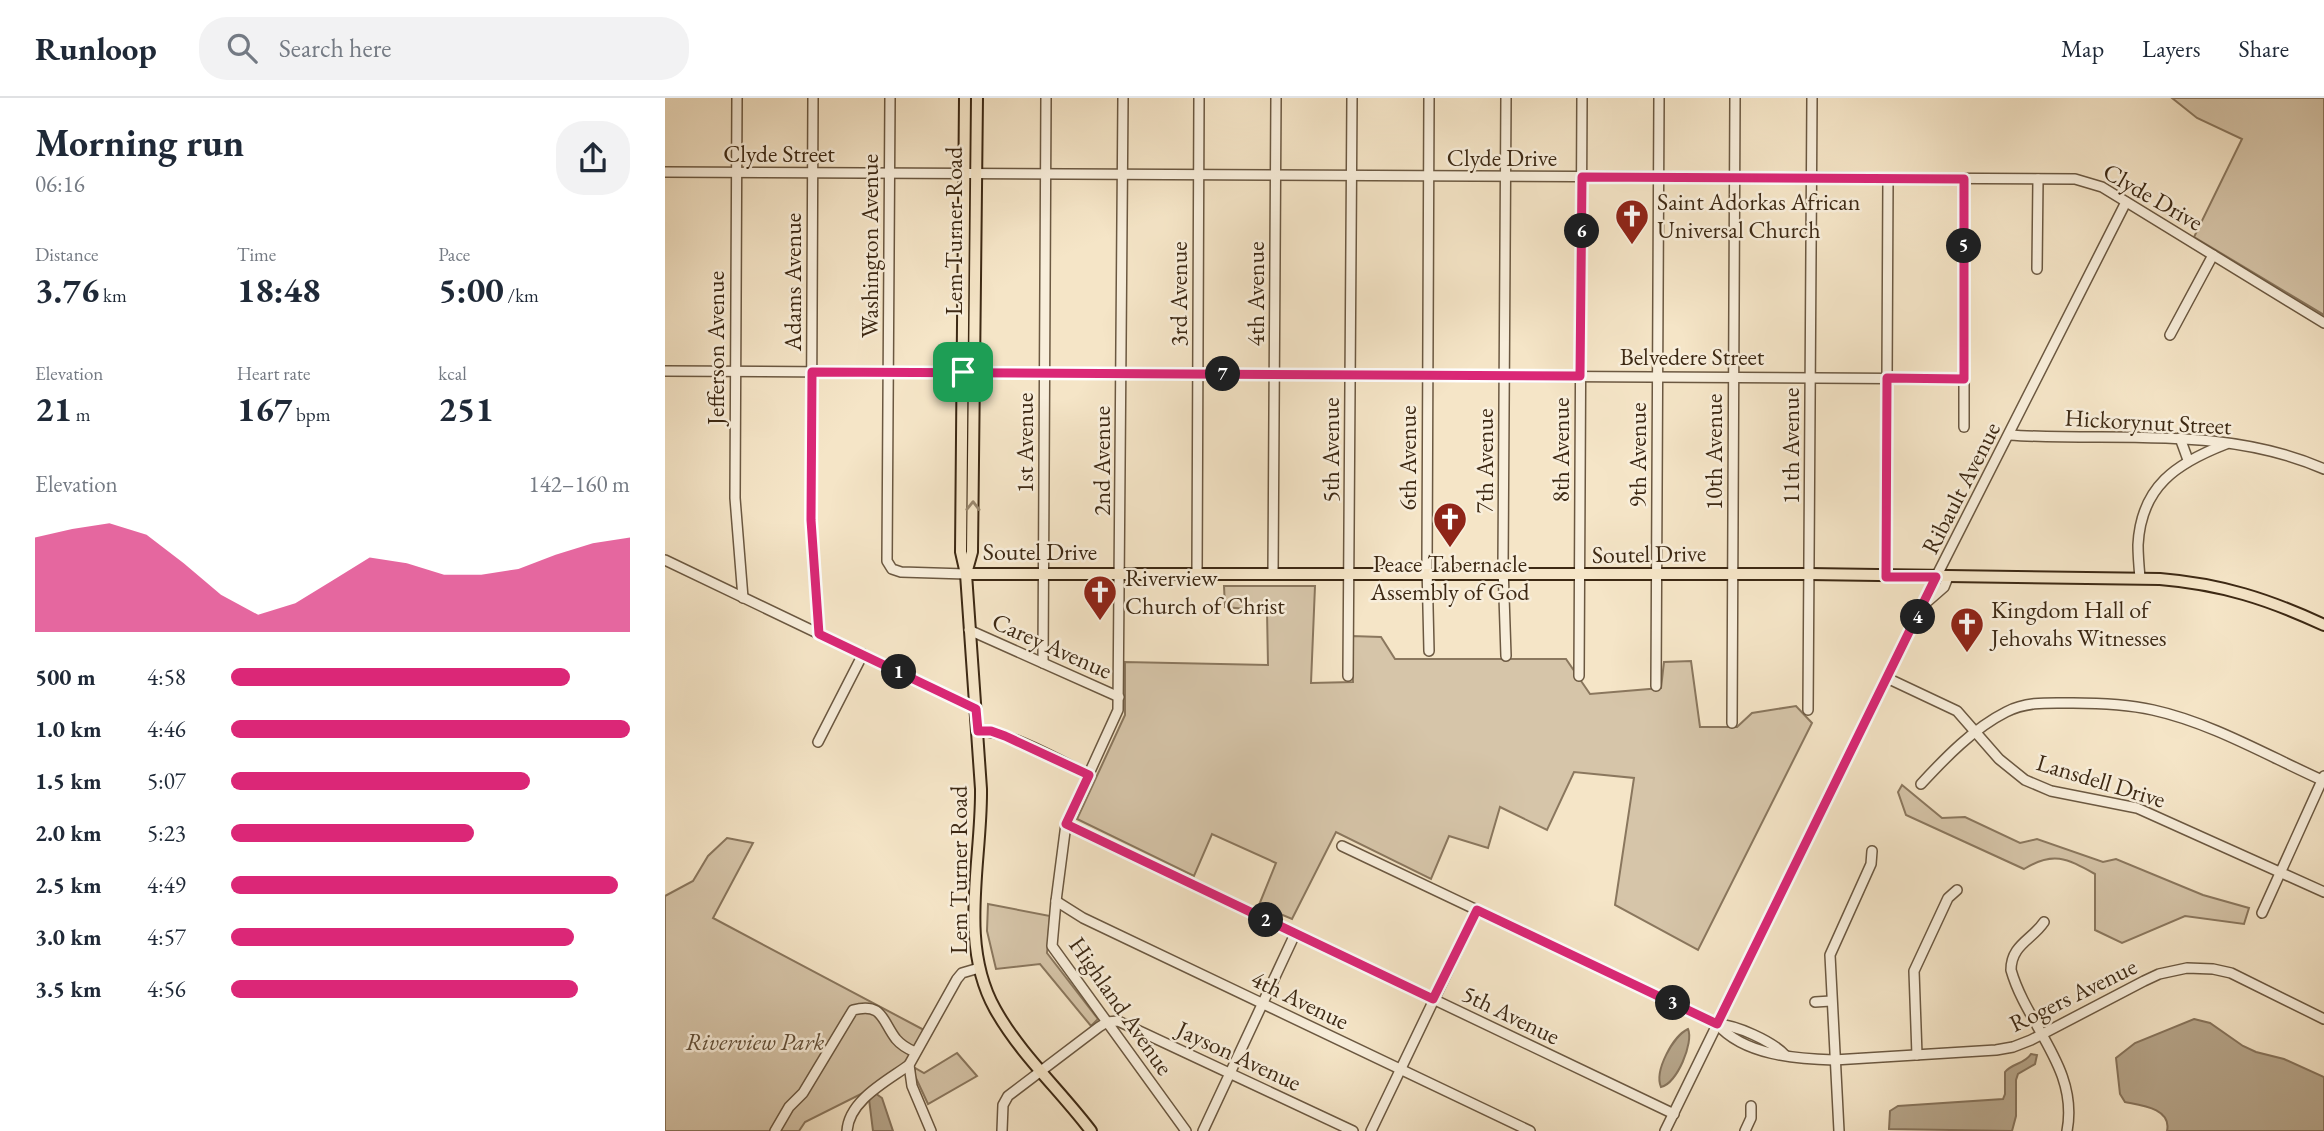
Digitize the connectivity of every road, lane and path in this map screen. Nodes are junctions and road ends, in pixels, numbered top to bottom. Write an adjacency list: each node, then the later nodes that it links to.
1 (737, 98): 18 (street, Jefferson Avenue)
2 (813, 98): 19 (street, Adams Avenue)
3 (890, 98): 20 (street, Washington Avenue)
4 (965, 98): 21 (main road, Lem Turner Road)
5 (977, 98): 21 (main road, Lem Turner Road)
6 (1046, 98): 22 (street, 1st Avenue)
7 (1123, 98): 23 (street, 2nd Avenue)
8 (1199, 98): 24 (street, 3rd Avenue)
9 (1276, 98): 25 (street, 4th Avenue)
10 (1352, 98): 26 (street, 5th Avenue)
11 (1429, 98): 27 (street, 6th Avenue)
12 (1506, 98): 28 (street, 7th Avenue)
13 (1582, 98): 29 (street, 8th Avenue)
14 (1659, 98): 30 (street, 9th Avenue)
15 (1735, 98): 31 (street, 10th Avenue)
16 (1812, 98): 32 (street, 11th Avenue)
17 (665, 172): 18 (street, Clyde Street)
18 (737, 173): 19 (street, Clyde Street); 42 (street, Jefferson Avenue)
19 (813, 173): 20 (street, Clyde Street); 43 (street, Adams Avenue)
20 (890, 174): 21 (street, Clyde Street); 44 (street, Washington Avenue)
21 (970, 174): 22 (street, Clyde Drive); 45 (main road, Lem Turner Road)
22 (1046, 174): 23 (street, Clyde Drive); 46 (street, 1st Avenue)
23 (1123, 174): 24 (street, Clyde Drive); 47 (street, 2nd Avenue)
24 (1199, 175): 25 (street, Clyde Drive); 48 (street, 3rd Avenue)
25 (1276, 175): 26 (street, Clyde Drive); 50 (street, 4th Avenue)
26 (1352, 176): 27 (street, Clyde Drive); 49 (street, 5th Avenue)
27 (1429, 176): 28 (street, Clyde Drive); 51 (street, 6th Avenue)
28 (1505, 177): 29 (street, Clyde Drive); 52 (street, 7th Avenue)
29 (1582, 177): 30 (street, Clyde Drive); 53 (street, 8th Avenue)
30 (1659, 177): 31 (street, Clyde Drive); 54 (street, 9th Avenue)
31 (1734, 178): 32 (street, Clyde Drive); 55 (street, 10th Avenue)
32 (1811, 178): 33 (street, Clyde Drive); 56 (street, 11th Avenue)
33 (1888, 178): 34 (street, Clyde Drive); 57 (street)
34 (1964, 179): 35 (street, Clyde Drive); 58 (street)
35 (2038, 179): 36 (street, Clyde Drive); 38 (street)
36 (2126, 202): 37 (street, Clyde Drive); 60 (street, Ribault Avenue)
37 (2213, 255): 39 (street, Clyde Drive); 40 (street)
38 (2038, 269)
39 (2324, 323)
40 (2170, 335)
41 (665, 371): 42 (street, Belvedere Street)
42 (736, 372): 43 (street, Belvedere Street); 82 (street, Jefferson Avenue)
43 (812, 372): 44 (street, Belvedere Street); 86 (street, Adams Avenue)
44 (888, 372): 45 (street, Belvedere Street); 66 (street, Washington Avenue)
45 (969, 372): 46 (street, Belvedere Street); 66 (main road, Lem Turner Road)
46 (1045, 373): 47 (street, Belvedere Street); 67 (street, 1st Avenue)
47 (1122, 373): 48 (street, Belvedere Street); 68 (street, 2nd Avenue)
48 (1198, 374): 50 (street, Belvedere Street); 69 (street, 3rd Avenue)
49 (1351, 374): 50 (street, Belvedere Street); 51 (street, Belvedere Street); 72 (street, 5th Avenue)
50 (1274, 375): 71 (street, 4th Avenue)
51 (1428, 375): 52 (street, Belvedere Street); 75 (street, 6th Avenue)
52 (1504, 376): 53 (street, Belvedere Street); 76 (street, 7th Avenue)
53 (1580, 376): 54 (street, Belvedere Street); 77 (street, 8th Avenue)
54 (1657, 376): 55 (street, Belvedere Street); 70 (street, 9th Avenue)
55 (1733, 377): 56 (street, Belvedere Street); 73 (street, 10th Avenue)
56 (1811, 377): 57 (street, Belvedere Street); 74 (street, 11th Avenue)
57 (1887, 378): 58 (street, Belvedere Street); 78 (street)
58 (1964, 379): 59 (street)
59 (1964, 428)
60 (2009, 435): 61 (street, Hickorynut Street); 79 (street, Ribault Avenue)
61 (2180, 438): 62 (street, Hickorynut Street); 63 (street)
62 (2228, 443): 63 (street); 64 (street, Hickorynut Street)
63 (2187, 460): 81 (street)
64 (2324, 470)
65 (665, 560): 82 (street)
66 (966, 573): 67 (main road, Soutel Drive); 85 (main road, Lem Turner Road)
67 (1044, 573): 68 (main road, Soutel Drive); 90 (street, 1st Avenue)
68 (1120, 573): 69 (main road, Soutel Drive); 95 (street, 2nd Avenue)
69 (1197, 573): 71 (main road, Soutel Drive)
70 (1655, 573): 73 (main road, Soutel Drive); 77 (main road, Soutel Drive); 94 (street, 9th Avenue)
71 (1273, 574): 72 (main road, Soutel Drive)
72 (1349, 574): 75 (main road, Soutel Drive); 91 (street, 5th Avenue)
73 (1733, 574): 74 (main road, Soutel Drive); 98 (street, 10th Avenue)
74 (1809, 574): 78 (main road, Soutel Drive); 97 (street, 11th Avenue)
75 (1427, 575): 76 (main road, Soutel Drive); 87 (street, 6th Avenue)
76 (1504, 575): 77 (main road, Soutel Drive); 89 (street, 7th Avenue)
77 (1580, 575): 92 (street, 8th Avenue)
78 (1886, 577): 79 (main road, Soutel Drive)
79 (1936, 577): 80 (main road, Soutel Drive); 83 (street, Ribault Avenue)
80 (1948, 578): 81 (main road, Soutel Drive); 83 (street)
81 (2140, 578): 84 (main road, Soutel Drive)
82 (743, 598): 86 (street)
83 (1924, 604): 93 (street, Ribault Avenue)
84 (2324, 625)
85 (969, 629): 90 (street, Carey Avenue); 96 (main road, Lem Turner Road)
86 (819, 634): 88 (street)
87 (1429, 651)
88 (863, 654): 96 (street); 101 (street)
89 (1506, 656)
90 (1043, 663): 95 (street, Carey Avenue)
91 (1348, 676)
92 (1579, 676)
93 (1887, 678): 100 (street, Lansdell Drive); 123 (street, Ribault Avenue)
94 (1656, 685)
95 (1119, 697): 102 (street, Highland Avenue)
96 (976, 709): 99 (main road, Lem Turner Road)
97 (1808, 710)
98 (1733, 723)
99 (978, 731): 102 (street); 116 (main road, Lem Turner Road)
100 (1976, 733): 103 (street); 104 (street); 108 (street, Lansdell Drive)
101 (818, 742)
102 (1089, 775): 105 (street, Highland Avenue)
103 (2323, 779): 108 (street)
104 (1921, 784)
105 (1066, 824): 111 (street, Highland Avenue); 115 (street, 5th Avenue)
106 (1342, 846): 112 (street, Rogers Avenue)
107 (1872, 851): 118 (street)
108 (2280, 872): 110 (street, Lansdell Drive); 113 (street)
109 (1958, 890): 126 (street)
110 (2324, 892)
111 (1056, 901): 120 (street, 4th Avenue); 122 (street, Highland Avenue)
112 (1477, 910): 117 (street); 123 (street, Rogers Avenue)
113 (2262, 913)
114 (2043, 922): 124 (street)
115 (1295, 934): 117 (street, 5th Avenue); 120 (street)
116 (979, 968): 125 (street); 130 (main road, Lem Turner Road)
117 (1433, 999): 129 (street); 133 (street, 5th Avenue)
118 (1831, 1001): 119 (street); 127 (street)
119 (1815, 1002)
120 (1262, 1003): 129 (street, 4th Avenue); 131 (street)
121 (2324, 1019): 124 (street, Rogers Avenue)
122 (1107, 1022): 130 (street); 131 (street, Jayson Avenue); 139 (street, Highland Avenue)
123 (1717, 1024): 127 (street, Rogers Avenue); 133 (street, Ribault Avenue)
124 (2043, 1034): 126 (street, Rogers Avenue); 147 (street)
125 (915, 1052): 128 (street); 134 (street)
126 (1917, 1055): 127 (street, Rogers Avenue)
127 (1834, 1060): 146 (street)
128 (909, 1065): 135 (street); 136 (street)
129 (1400, 1069): 142 (street); 143 (street, 4th Avenue)
130 (1042, 1070): 137 (street); 138 (main road, Lem Turner Road)
131 (1231, 1073): 140 (street); 141 (street, Jayson Avenue)
132 (1751, 1106): 145 (street)
133 (1674, 1114): 144 (street, Ribault Avenue)
134 (775, 1131)
135 (847, 1131)
136 (931, 1131)
137 (1002, 1131)
138 (1091, 1131)
139 (1186, 1131)
140 (1203, 1131)
141 (1353, 1131)
142 (1371, 1131)
143 (1530, 1131)
144 (1665, 1131)
145 (1745, 1131)
146 (1839, 1131)
147 (2067, 1131)

